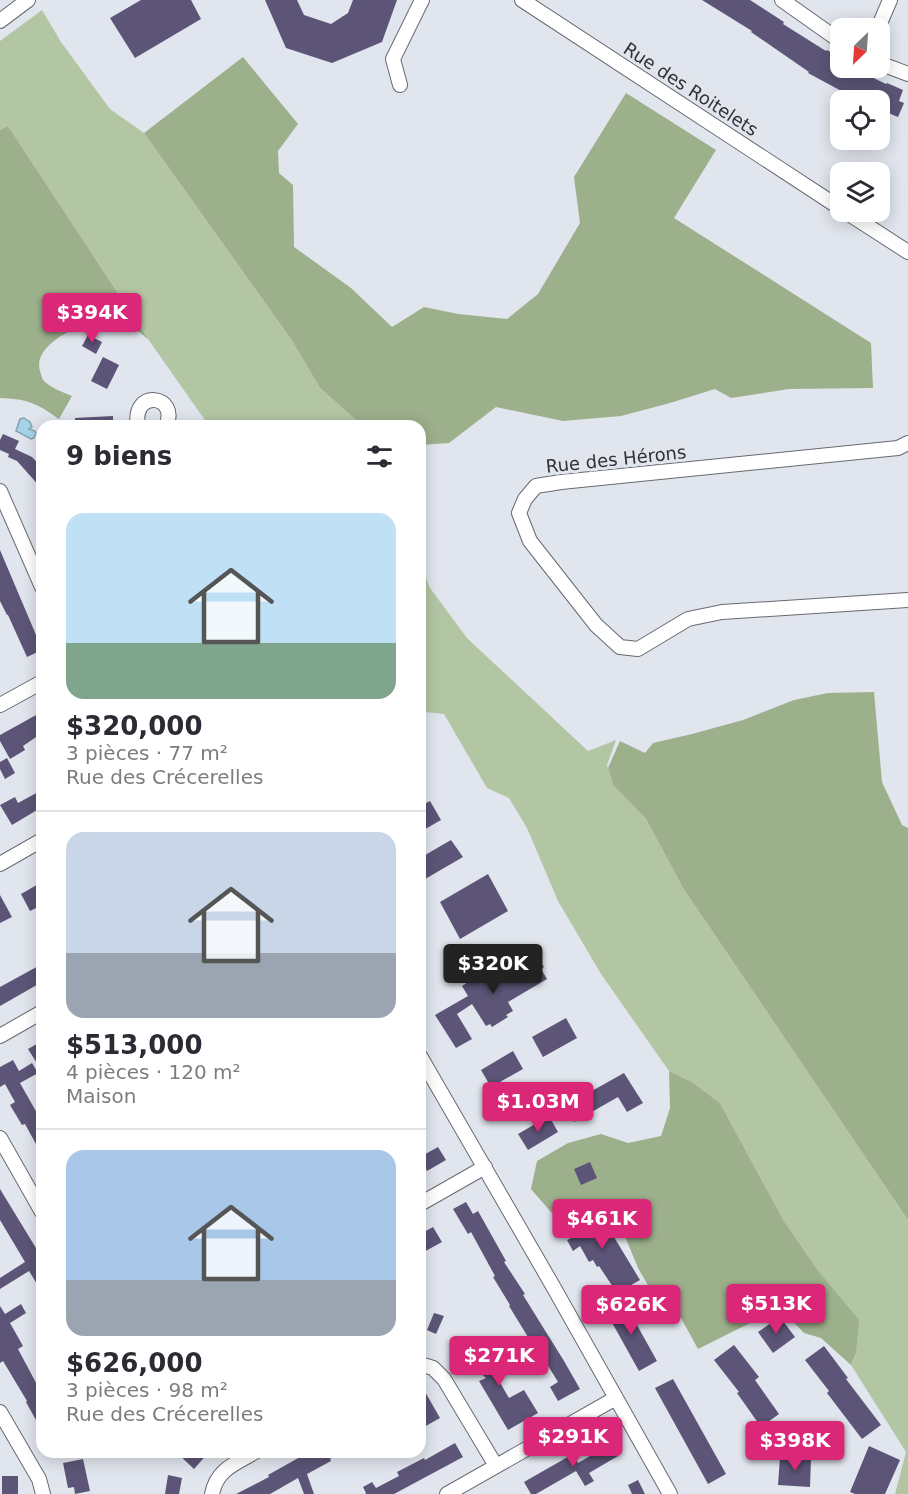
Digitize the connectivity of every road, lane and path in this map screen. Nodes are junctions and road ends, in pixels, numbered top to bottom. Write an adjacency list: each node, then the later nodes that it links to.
1 (28, 0): 7 (street)
2 (422, 0): 11 (street)
3 (522, 0): 12 (street, Rue des Roitelets)
4 (782, 0): 8 (street)
5 (890, 0): 6 (street)
6 (882, 18)
7 (0, 21)
8 (830, 33)
9 (890, 67): 10 (street)
10 (908, 74)
11 (400, 85)
12 (830, 201)
13 (862, 222): 14 (street)
14 (908, 252)
15 (137, 420): 16 (street)
16 (169, 420)
17 (908, 443): 20 (street, Rue des Hérons)
18 (0, 491): 19 (street)
19 (36, 573)
20 (908, 600)
21 (36, 685): 22 (street)
22 (0, 705)
23 (36, 843): 24 (street)
24 (2, 860)
25 (36, 1015): 26 (street)
26 (0, 1036)
27 (426, 1066): 29 (street)
28 (0, 1138): 30 (street)
29 (485, 1167): 31 (street); 33 (street)
30 (36, 1201)
31 (426, 1201)
32 (426, 1366): 36 (street)
33 (616, 1398): 36 (street); 40 (street)
34 (0, 1412): 38 (street)
35 (245, 1458): 37 (street)
36 (496, 1466): 39 (street)
37 (213, 1490)
38 (43, 1494)
39 (447, 1494)
40 (670, 1494)

